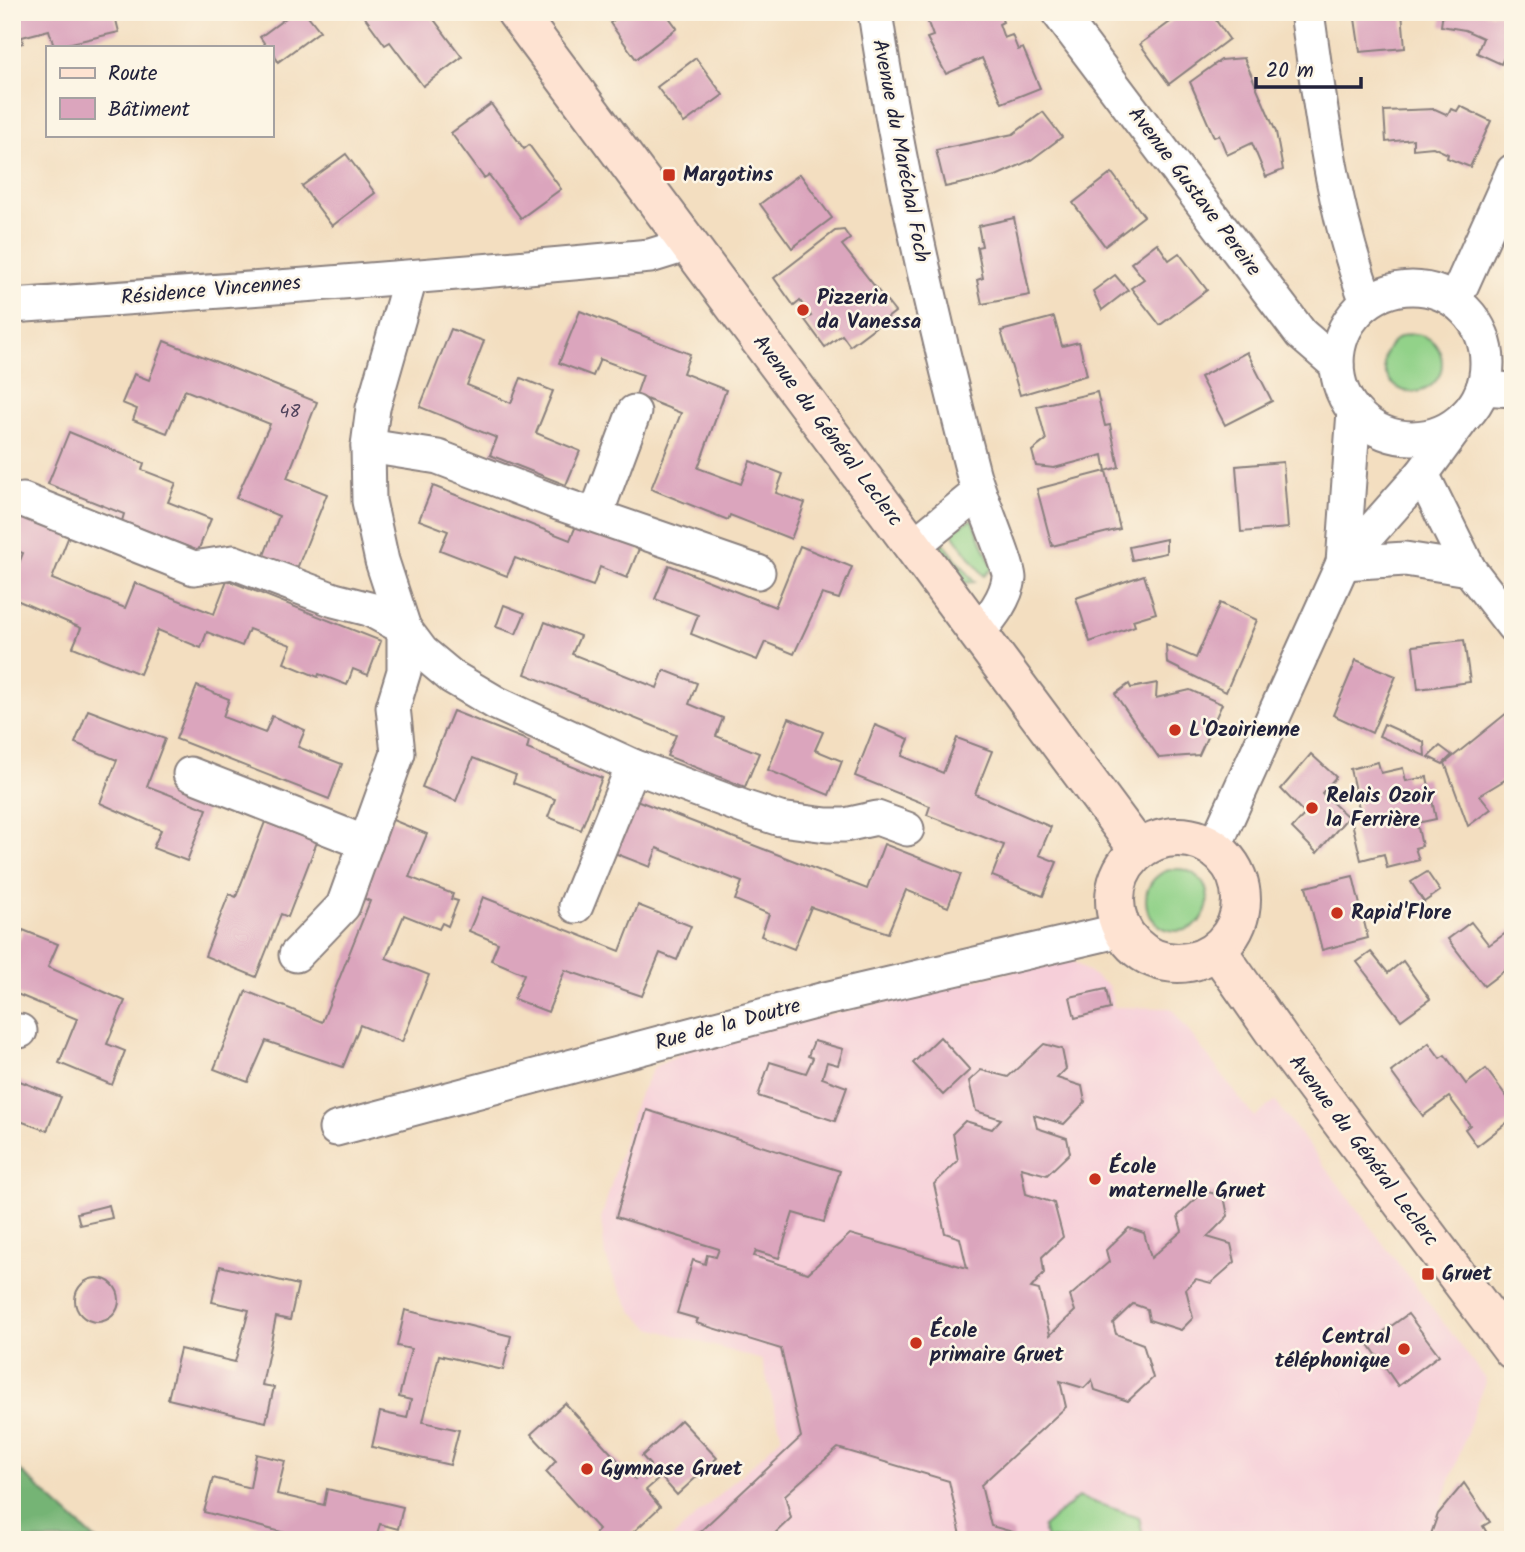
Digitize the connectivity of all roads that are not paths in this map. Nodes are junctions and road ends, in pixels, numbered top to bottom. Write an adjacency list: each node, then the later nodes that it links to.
1 (516, 12): 6 (street, Avenue du Général Leclerc)
2 (875, 12): 18 (street, Avenue du Maréchal Foch)
3 (1058, 12): 11 (street, Avenue Gustave Pereire)
4 (1307, 12): 9 (street)
5 (1513, 171): 8 (street)
6 (688, 244): 7 (street, Résidence Vincennes); 21 (street, Avenue du Général Leclerc)
7 (411, 279): 10 (street, Résidence Vincennes); 16 (street)
8 (1455, 300): 9 (street); 12 (street)
9 (1367, 302): 11 (street)
10 (12, 306)
11 (1337, 365): 13 (street)
12 (1498, 389): 15 (street)
13 (1354, 411): 15 (street); 22 (street)
14 (634, 412): 20 (street)
15 (1464, 417): 17 (street)
16 (368, 446): 20 (street); 26 (street)
17 (1422, 474): 22 (street); 23 (street)
18 (978, 493): 21 (street); 27 (street, Avenue du Maréchal Foch)
19 (23, 500): 26 (street)
20 (596, 514): 24 (street)
21 (913, 546): 27 (street, Avenue du Général Leclerc)
22 (1343, 563): 23 (street); 32 (street)
23 (1469, 569): 25 (street)
24 (758, 572)
25 (1513, 625)
26 (404, 628): 28 (street); 31 (street)
27 (978, 633): 33 (street, Avenue du Général Leclerc)
28 (633, 766): 30 (street); 34 (street)
29 (190, 774): 31 (street)
30 (907, 829)
31 (366, 843): 37 (street)
32 (1214, 848): 33 (street); 36 (street)
33 (1139, 850): 35 (street)
34 (576, 906)
35 (1122, 930): 36 (street); 38 (street, Rue de la Doutre)
36 (1217, 950): 39 (street, Avenue du Général Leclerc)
37 (296, 955)
38 (336, 1129)
39 (1513, 1350)

